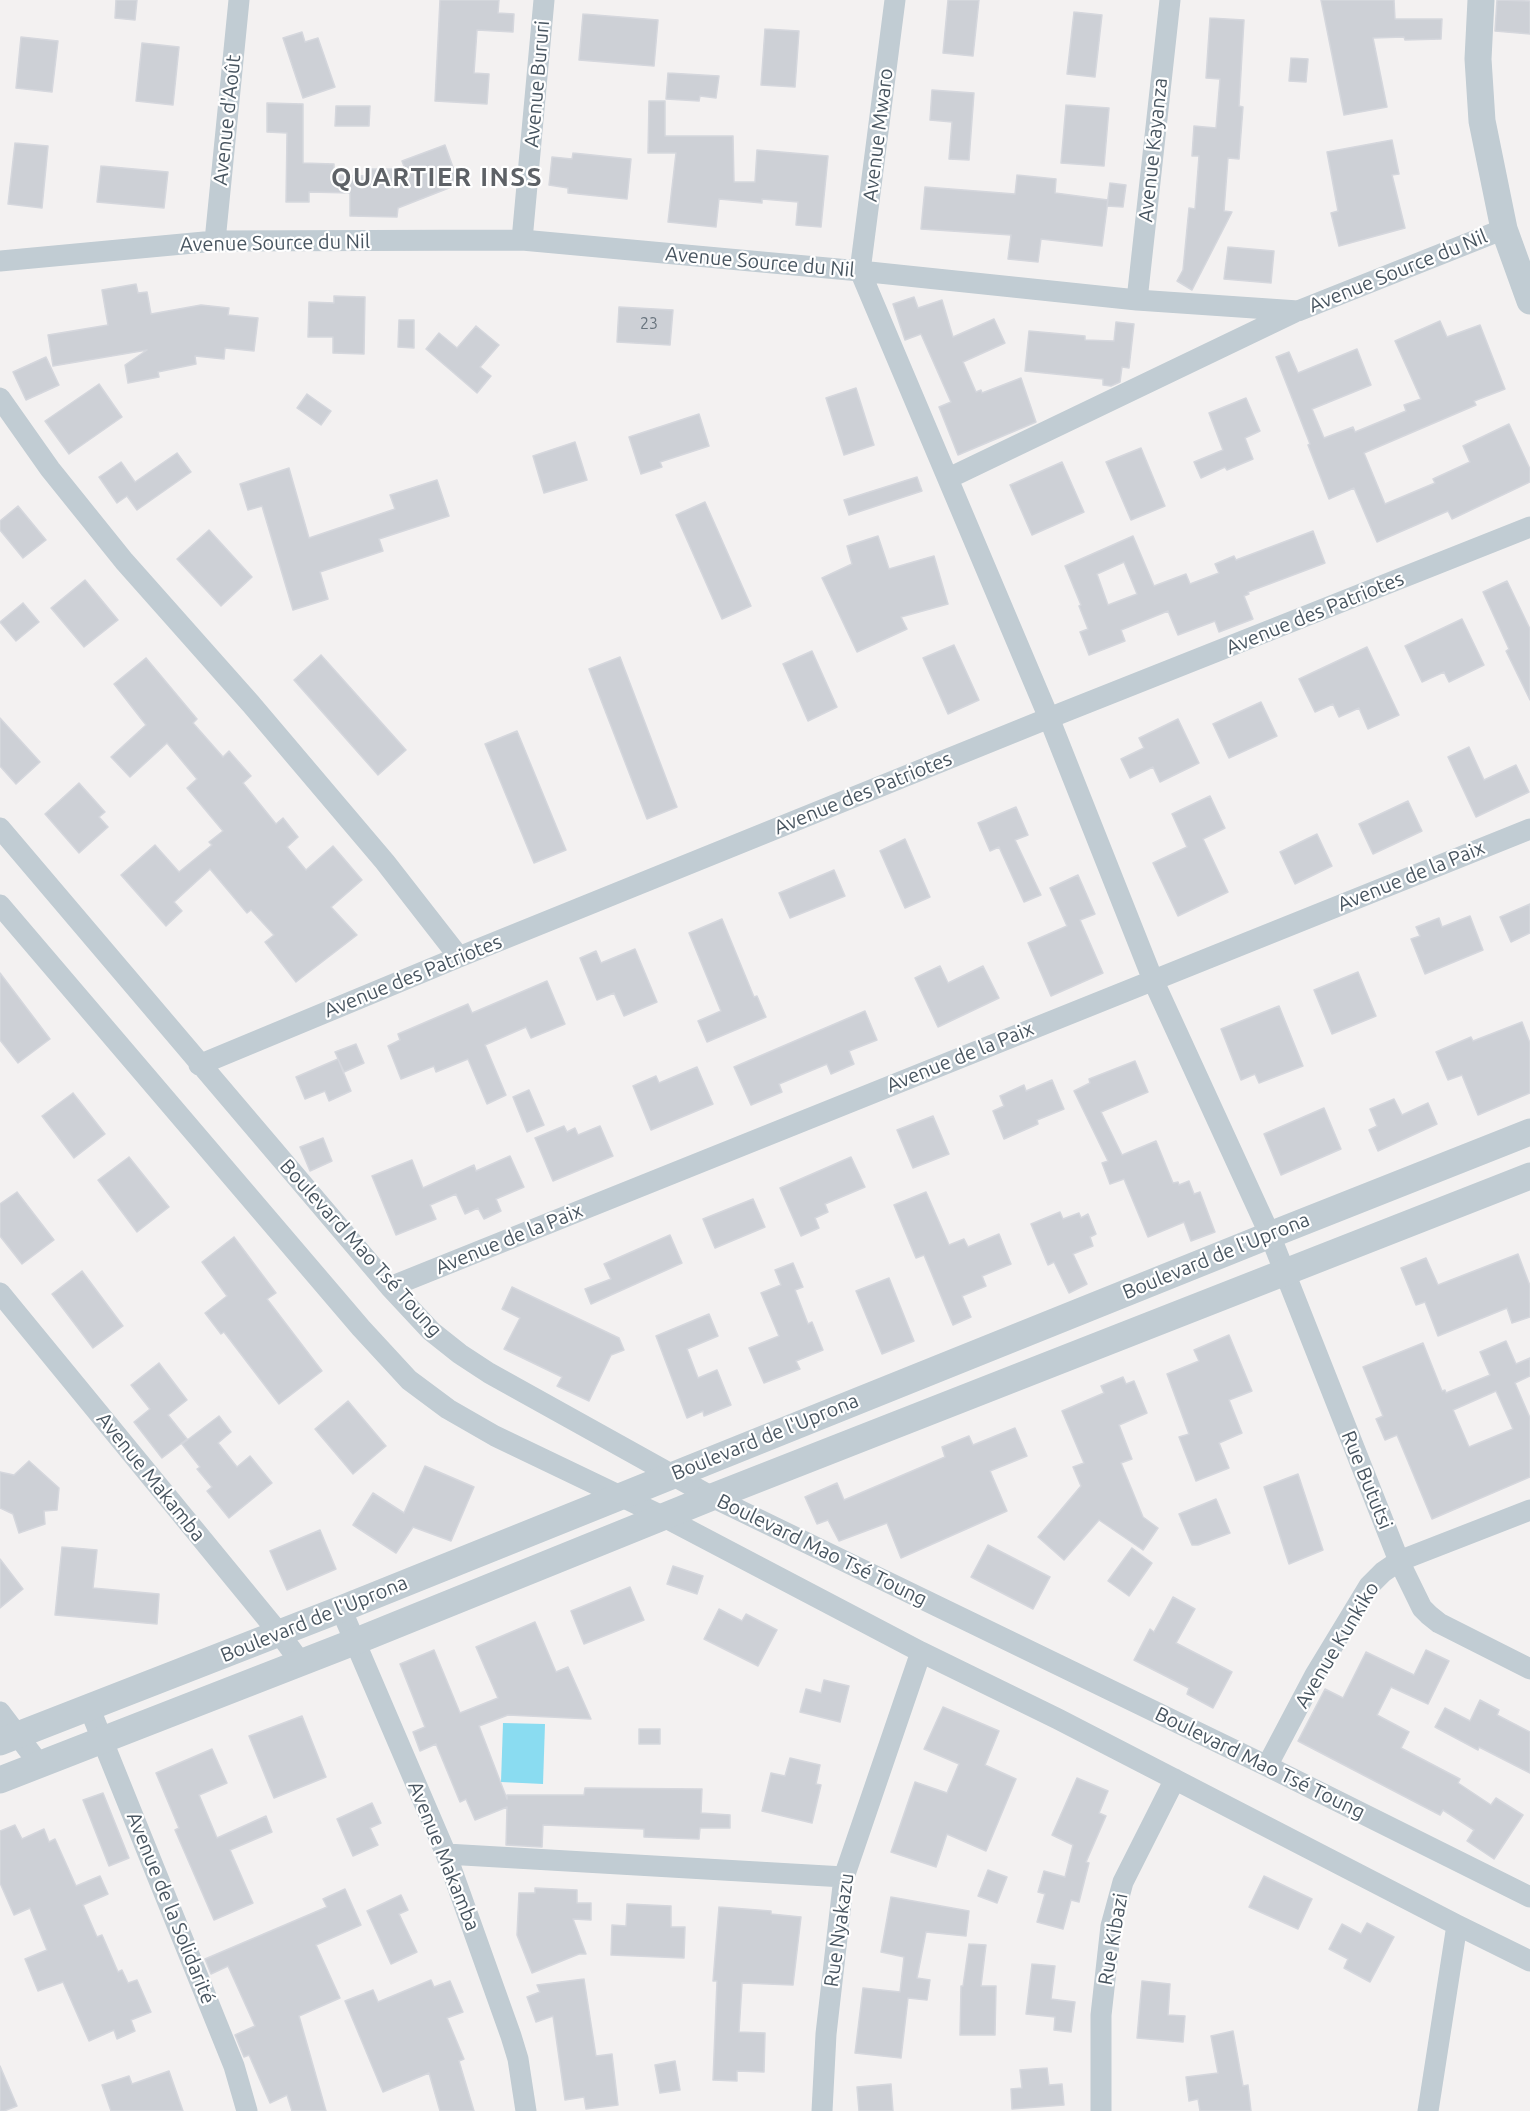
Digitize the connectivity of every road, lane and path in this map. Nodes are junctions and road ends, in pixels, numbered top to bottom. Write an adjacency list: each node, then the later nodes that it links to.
1 (240, 0): 8 (street, Avenue d'Août)
2 (544, 0): 7 (street, Avenue Bururi)
3 (895, 0): 10 (street, Avenue Mwaro)
4 (1170, 0): 11 (street, Avenue Kayanza)
5 (1481, 0): 6 (street)
6 (1504, 229): 12 (street); 13 (street, Avenue Source du Nil)
7 (522, 240): 8 (street, Avenue Source du Nil); 10 (street, Avenue Source du Nil)
8 (215, 241): 9 (street, Avenue Source du Nil)
9 (0, 261)
10 (860, 271): 11 (street, Avenue Source du Nil); 15 (street, Rue Bututsi)
11 (1137, 300): 13 (street, Avenue Source du Nil)
12 (1530, 301)
13 (1298, 311): 15 (street)
14 (0, 398): 21 (street)
15 (949, 478): 17 (street, Rue Bututsi)
16 (1530, 527): 17 (street, Avenue des Patriotes)
17 (1049, 718): 21 (street, Avenue des Patriotes); 22 (street, Rue Bututsi)
18 (0, 828): 23 (street, Boulevard Mao Tsé Toung)
19 (1530, 829): 22 (street, Avenue de la Paix)
20 (0, 905): 31 (street, Boulevard Mao Tsé Toung)
21 (459, 957): 23 (street, Avenue des Patriotes)
22 (1153, 980): 26 (street, Rue Bututsi); 28 (street, Avenue de la Paix)
23 (199, 1065): 28 (street, Boulevard Mao Tsé Toung)
24 (1530, 1132): 26 (street, Boulevard de l'Uprona)
25 (1530, 1176): 27 (street, Boulevard de l'Uprona)
26 (1269, 1235): 27 (street, Rue Bututsi); 30 (street, Boulevard de l'Uprona)
27 (1285, 1271): 32 (street, Boulevard de l'Uprona); 35 (street, Rue Bututsi)
28 (390, 1287): 30 (street, Boulevard Mao Tsé Toung)
29 (0, 1293): 37 (street, Avenue Makamba)
30 (670, 1475): 31 (street, Boulevard de l'Uprona); 32 (street, Boulevard Mao Tsé Toung)
31 (618, 1496): 34 (street, Boulevard Mao Tsé Toung); 36 (street, Boulevard de l'Uprona)
32 (712, 1497): 34 (street, Boulevard de l'Uprona); 47 (street, Boulevard Mao Tsé Toung)
33 (1530, 1510): 35 (street, Avenue Kunkiko)
34 (664, 1517): 38 (street, Boulevard de l'Uprona); 39 (street, Boulevard Mao Tsé Toung)
35 (1399, 1560): 41 (street, Rue Bututsi); 47 (street, Avenue Kunkiko)
36 (340, 1609): 37 (street, Boulevard de l'Uprona); 38 (street, Avenue Makamba)
37 (279, 1633): 40 (street, Avenue Makamba); 42 (street, Boulevard de l'Uprona)
38 (354, 1642): 40 (street, Boulevard de l'Uprona); 50 (street, Avenue Makamba)
39 (921, 1652): 48 (street, Boulevard Mao Tsé Toung); 51 (street, Rue Nyakazu)
40 (300, 1663): 45 (street, Boulevard de l'Uprona)
41 (1530, 1669)
42 (89, 1707): 44 (street, Boulevard de l'Uprona); 45 (street, Avenue de la Solidarité)
43 (0, 1712): 44 (street)
44 (9, 1738): 46 (street)
45 (103, 1740): 46 (street, Boulevard de l'Uprona); 55 (street, Avenue de la Solidarité)
46 (40, 1765): 49 (street, Boulevard de l'Uprona)
47 (1267, 1766): 52 (street, Boulevard Mao Tsé Toung)
48 (1175, 1779): 53 (street, Boulevard Mao Tsé Toung); 58 (street, Rue Kibazi)
49 (0, 1780)
50 (446, 1854): 51 (street); 56 (street, Avenue Makamba)
51 (844, 1877): 57 (street, Rue Nyakazu)
52 (1530, 1897)
53 (1456, 1925): 54 (street, Boulevard Mao Tsé Toung); 59 (street)
54 (1530, 1960)
55 (247, 2111)
56 (526, 2111)
57 (822, 2111)
58 (1101, 2111)
59 (1428, 2111)

